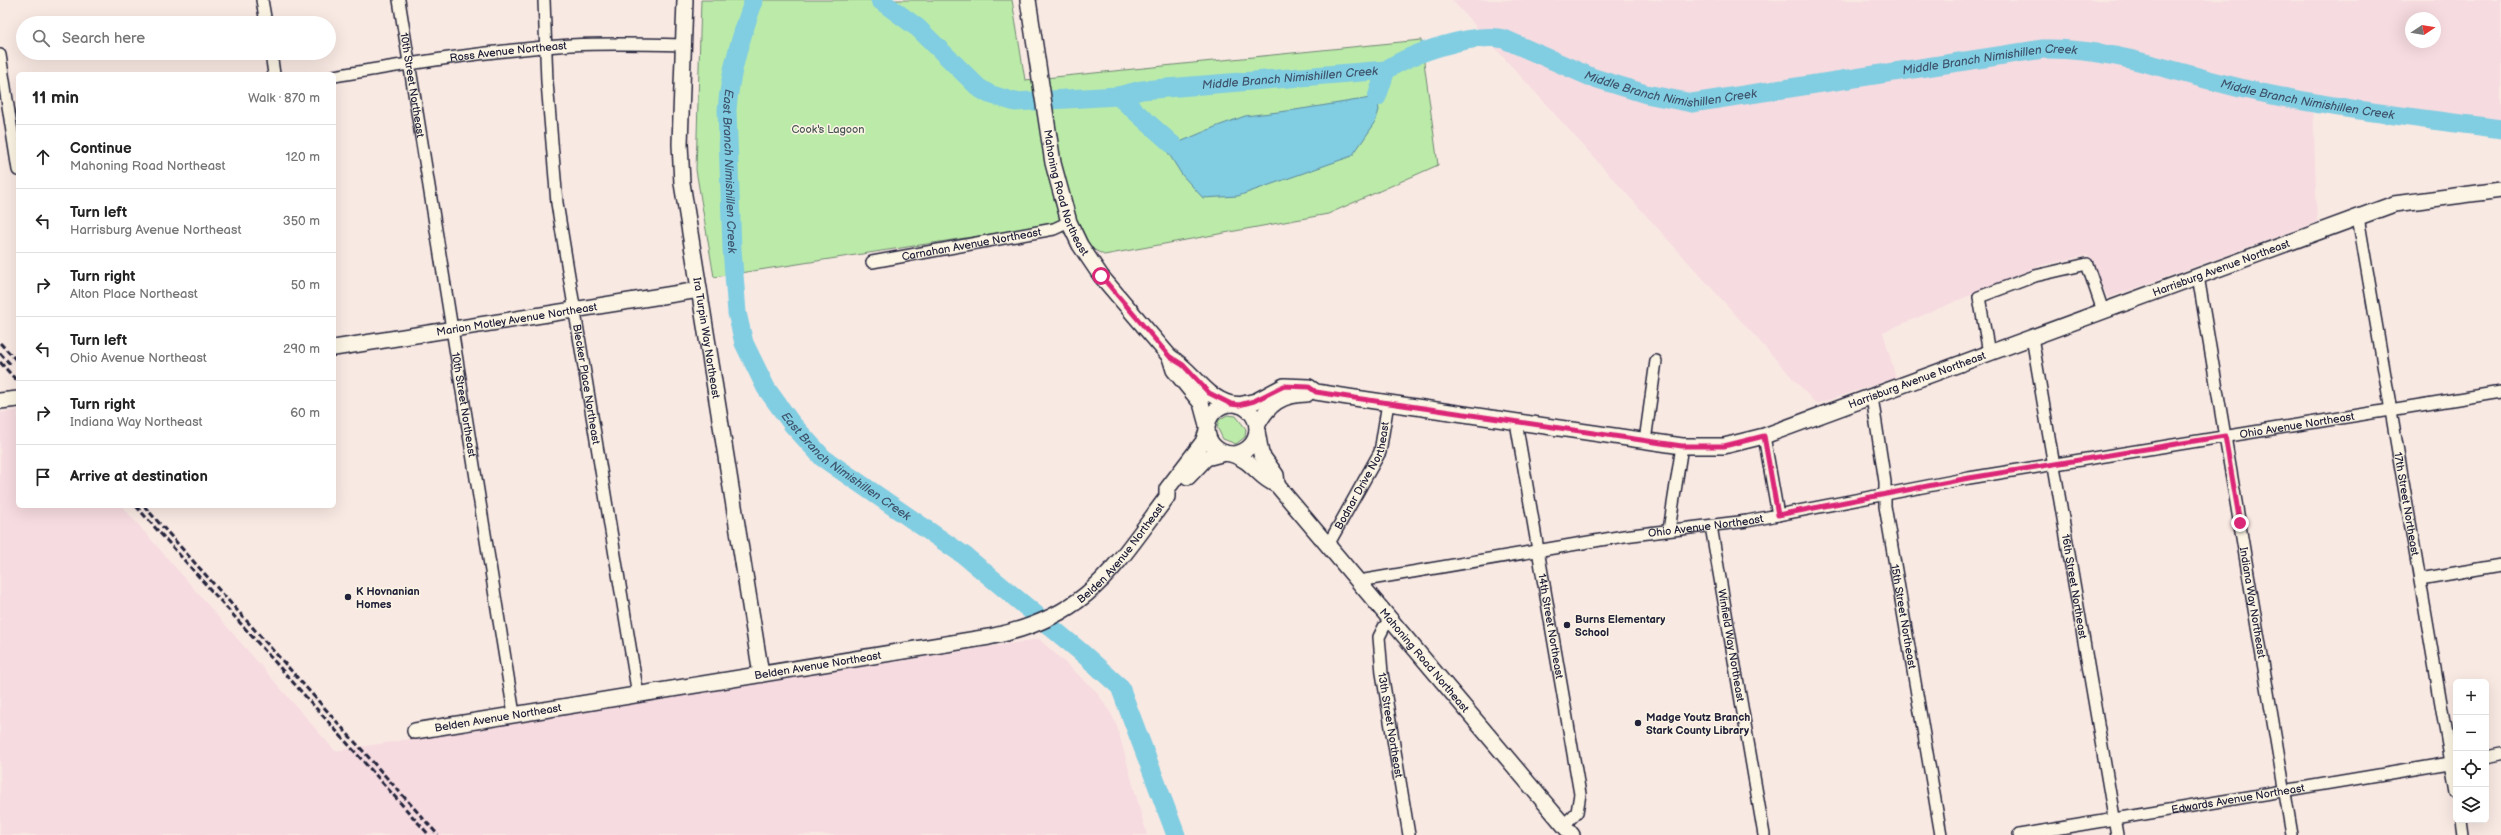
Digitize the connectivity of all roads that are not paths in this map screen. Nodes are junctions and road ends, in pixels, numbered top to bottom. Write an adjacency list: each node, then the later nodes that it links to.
1 (262, 0): 6 (street)
2 (399, 0): 11 (street, 10th Street Northeast)
3 (544, 0): 8 (street, Blecker Place Northeast)
4 (685, 0): 7 (street, Ira Turpin Way Northeast)
5 (1028, 0): 18 (street, Mahoning Road Northeast)
6 (265, 16)
7 (683, 45): 8 (street, Ross Avenue Northeast); 21 (street, Ira Turpin Way Northeast)
8 (546, 47): 11 (street, Ross Avenue Northeast); 22 (street, Blecker Place Northeast)
9 (0, 55): 14 (street)
10 (272, 60): 12 (street)
11 (409, 63): 13 (street, Ross Avenue Northeast); 24 (street, 10th Street Northeast)
12 (274, 72)
13 (336, 76)
14 (15, 125): 15 (street)
15 (16, 140)
16 (2501, 190): 17 (street, Harrisburg Avenue Northeast)
17 (2358, 217): 20 (street, Harrisburg Avenue Northeast); 37 (street, 17th Street Northeast)
18 (1069, 222): 19 (street, Carnahan Avenue Northeast); 28 (street, Mahoning Road Northeast)
19 (872, 262)
20 (2198, 276): 23 (street, Harrisburg Avenue Northeast); 42 (street, Indiana Way Northeast)
21 (699, 290): 22 (street, Marion Motley Avenue Northeast); 59 (street, Ira Turpin Way Northeast)
22 (575, 309): 24 (street, Marion Motley Avenue Northeast); 60 (street, Blecker Place Northeast)
23 (2103, 310): 25 (street, Harrisburg Avenue Northeast); 27 (street)
24 (452, 329): 26 (street, Marion Motley Avenue Northeast); 61 (street, 10th Street Northeast)
25 (2032, 337): 27 (street, Harrisburg Avenue Northeast); 46 (street, 16th Street Northeast)
26 (336, 348)
27 (1989, 353): 32 (street, Harrisburg Avenue Northeast)
28 (1170, 357): 36 (street, Mahoning Road Northeast); 39 (street, Mahoning Road Northeast)
29 (1656, 361): 43 (street)
30 (1316, 392): 35 (street, Harrisburg Avenue Northeast); 36 (street, Harrisburg Avenue Northeast); 40 (street, Harrisburg Avenue Northeast)
31 (2501, 392): 37 (street, Ohio Avenue Northeast)
32 (1872, 397): 41 (street, Harrisburg Avenue Northeast); 48 (street, 15th Street Northeast)
33 (16, 399): 34 (street)
34 (0, 402)
35 (1388, 403): 38 (street, Harrisburg Avenue Northeast); 53 (street, Bodnar Drive Northeast)
36 (1235, 405): 39 (street); 40 (street)
37 (2390, 410): 42 (street, Ohio Avenue Northeast); 56 (street, 17th Street Northeast)
38 (1516, 422): 43 (street, Harrisburg Avenue Northeast); 54 (street, 14th Street Northeast)
39 (1207, 428): 45 (street); 49 (street, Belden Avenue Northeast)
40 (1257, 428): 45 (street); 47 (street, Mahoning Road Northeast)
41 (1764, 436): 44 (street, Harrisburg Avenue Northeast); 50 (street)
42 (2225, 436): 46 (street, Ohio Avenue Northeast); 67 (street, Indiana Way Northeast)
43 (1645, 441): 44 (street, Harrisburg Avenue Northeast)
44 (1682, 446): 52 (street)
45 (1228, 454): 47 (street, Mahoning Road Northeast); 49 (street, Belden Avenue Northeast)
46 (2054, 464): 48 (street, Ohio Avenue Northeast); 68 (street, 16th Street Northeast)
47 (1277, 485): 53 (street, Mahoning Road Northeast)
48 (1886, 494): 50 (street, Ohio Avenue Northeast); 73 (street, 15th Street Northeast)
49 (1167, 497): 59 (street, Belden Avenue Northeast)
50 (1778, 515): 51 (street, Ohio Avenue Northeast)
51 (1711, 526): 52 (street, Ohio Avenue Northeast); 72 (street, Winfield Way Northeast)
52 (1669, 530): 54 (street, Ohio Avenue Northeast)
53 (1328, 545): 57 (street, Mahoning Road Northeast)
54 (1537, 550): 57 (street, Ohio Avenue Northeast); 70 (street, 14th Street Northeast)
55 (2501, 565): 56 (street)
56 (2420, 580): 65 (street, 17th Street Northeast)
57 (1359, 581): 58 (street, Mahoning Road Northeast)
58 (1392, 620): 70 (street, Mahoning Road Northeast); 71 (street, 13th Street Northeast)
59 (761, 674): 60 (street, Belden Avenue Northeast)
60 (638, 695): 61 (street, Belden Avenue Northeast)
61 (514, 714): 62 (street, Belden Avenue Northeast)
62 (415, 731)
63 (2501, 754): 64 (street)
64 (2489, 756)
65 (2453, 757)
66 (2453, 762): 67 (street, Edwards Avenue Northeast)
67 (2284, 791): 68 (street, Edwards Avenue Northeast); 76 (street, Indiana Way Northeast)
68 (2115, 819): 74 (street, Edwards Avenue Northeast); 75 (street, 16th Street Northeast)
69 (2461, 823): 77 (street)
70 (1568, 830)
71 (1409, 835)
72 (1764, 835)
73 (1941, 835)
74 (2019, 835)
75 (2117, 835)
76 (2292, 835)
77 (2463, 835)

